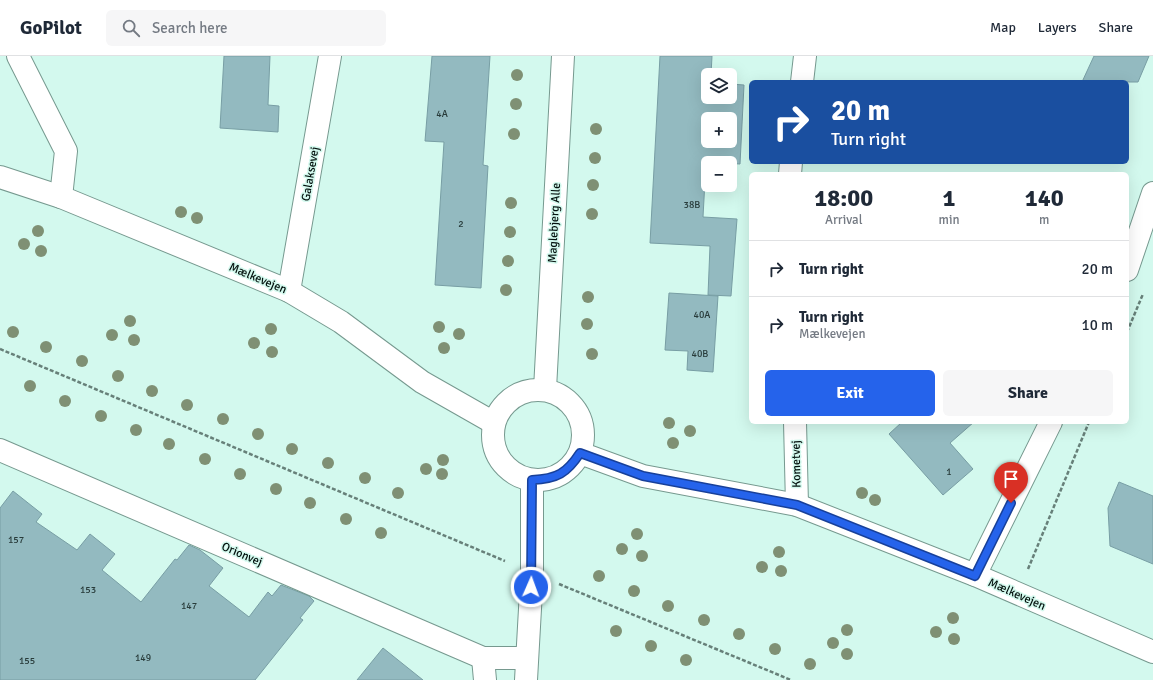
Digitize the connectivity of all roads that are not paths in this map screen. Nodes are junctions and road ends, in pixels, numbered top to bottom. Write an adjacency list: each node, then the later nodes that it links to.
1 (18, 56): 8 (street)
2 (330, 56): 10 (street, Galaksevej)
3 (563, 56): 11 (street, Maglebjerg Alle)
4 (805, 56): 5 (street)
5 (802, 80)
6 (0, 177): 8 (street, Mælkevejen)
7 (1153, 193): 9 (street)
8 (61, 197): 10 (street, Mælkevejen)
9 (1129, 264)
10 (290, 291): 12 (street, Mælkevejen)
11 (545, 390): 12 (street); 16 (street)
12 (494, 423): 17 (street)
13 (795, 424): 18 (street, Kometvej)
14 (1051, 424): 19 (street)
15 (0, 450): 21 (street, Orionvej)
16 (580, 453): 17 (street); 18 (street, Mælkevejen)
17 (532, 480): 22 (street)
18 (797, 505): 19 (street, Mælkevejen)
19 (975, 576): 20 (street, Mælkevejen)
20 (1153, 652)
21 (484, 658): 22 (street, Orionvej); 23 (street)
22 (527, 658): 24 (street)
23 (486, 680)
24 (526, 680)

